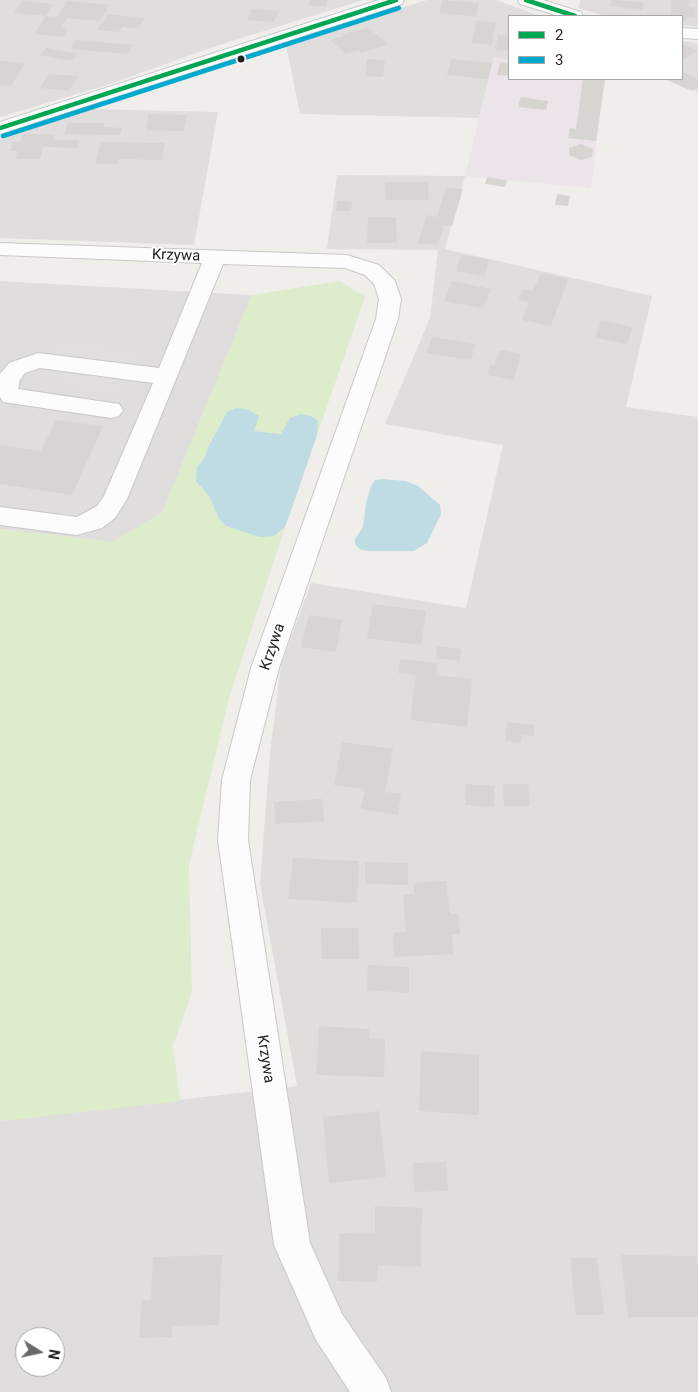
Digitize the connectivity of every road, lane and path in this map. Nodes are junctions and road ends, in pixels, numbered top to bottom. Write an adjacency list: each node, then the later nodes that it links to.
1 (396, 0): 6 (street)
2 (526, 0): 3 (street)
3 (572, 15)
4 (683, 33): 5 (street)
5 (698, 34)
6 (0, 128)
7 (0, 249): 8 (street, Krzywa)
8 (215, 257): 11 (street); 14 (street, Krzywa)
9 (0, 358): 10 (street)
10 (33, 362): 11 (street); 12 (street)
11 (167, 377): 13 (street)
12 (111, 410)
13 (0, 516)
14 (372, 1392)

